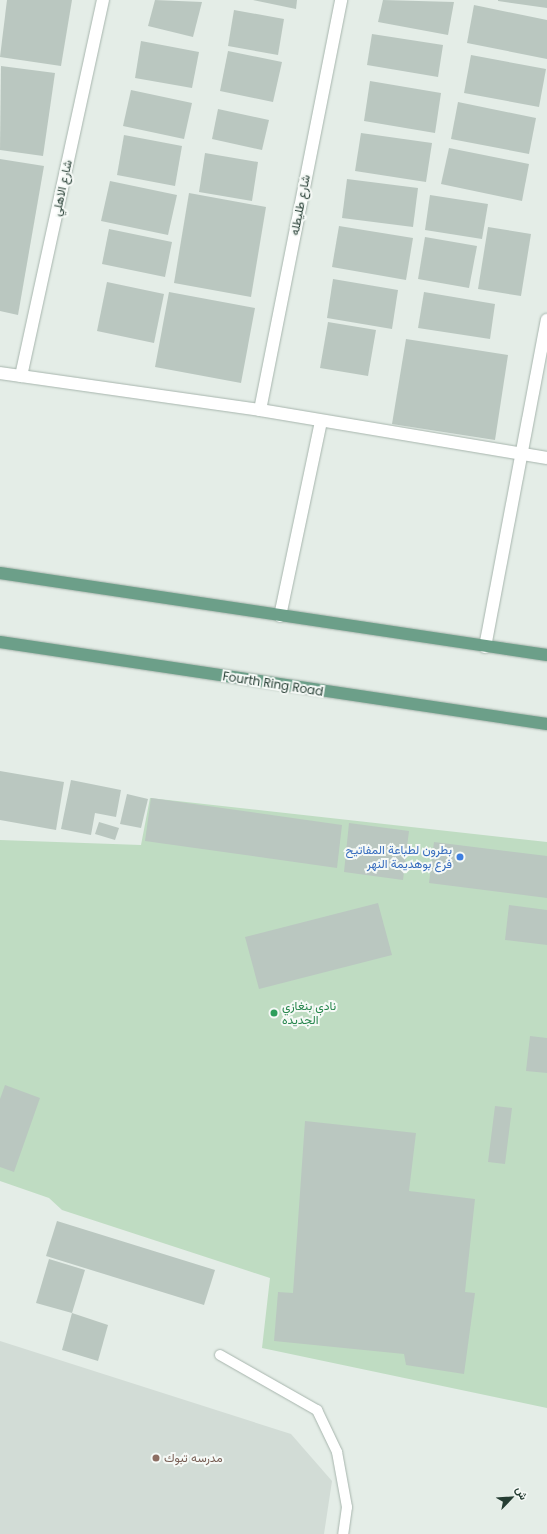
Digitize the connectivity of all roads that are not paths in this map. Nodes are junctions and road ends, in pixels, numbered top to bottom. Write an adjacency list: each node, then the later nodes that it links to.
1 (103, 0): 5 (street, شارع الاهلي)
2 (341, 0): 6 (street, شارع طليطله)
3 (547, 320): 8 (street)
4 (0, 373): 5 (street)
5 (21, 376): 6 (street)
6 (260, 410): 7 (street)
7 (320, 421): 8 (street); 11 (street)
8 (522, 452): 9 (street); 13 (street)
9 (547, 458)
10 (0, 573): 11 (main road)
11 (280, 616): 13 (main road)
12 (0, 642): 15 (main road, Fourth Ring Road)
13 (484, 647): 14 (main road)
14 (547, 655)
15 (547, 724)
16 (220, 1355): 17 (lane)
17 (342, 1534)

